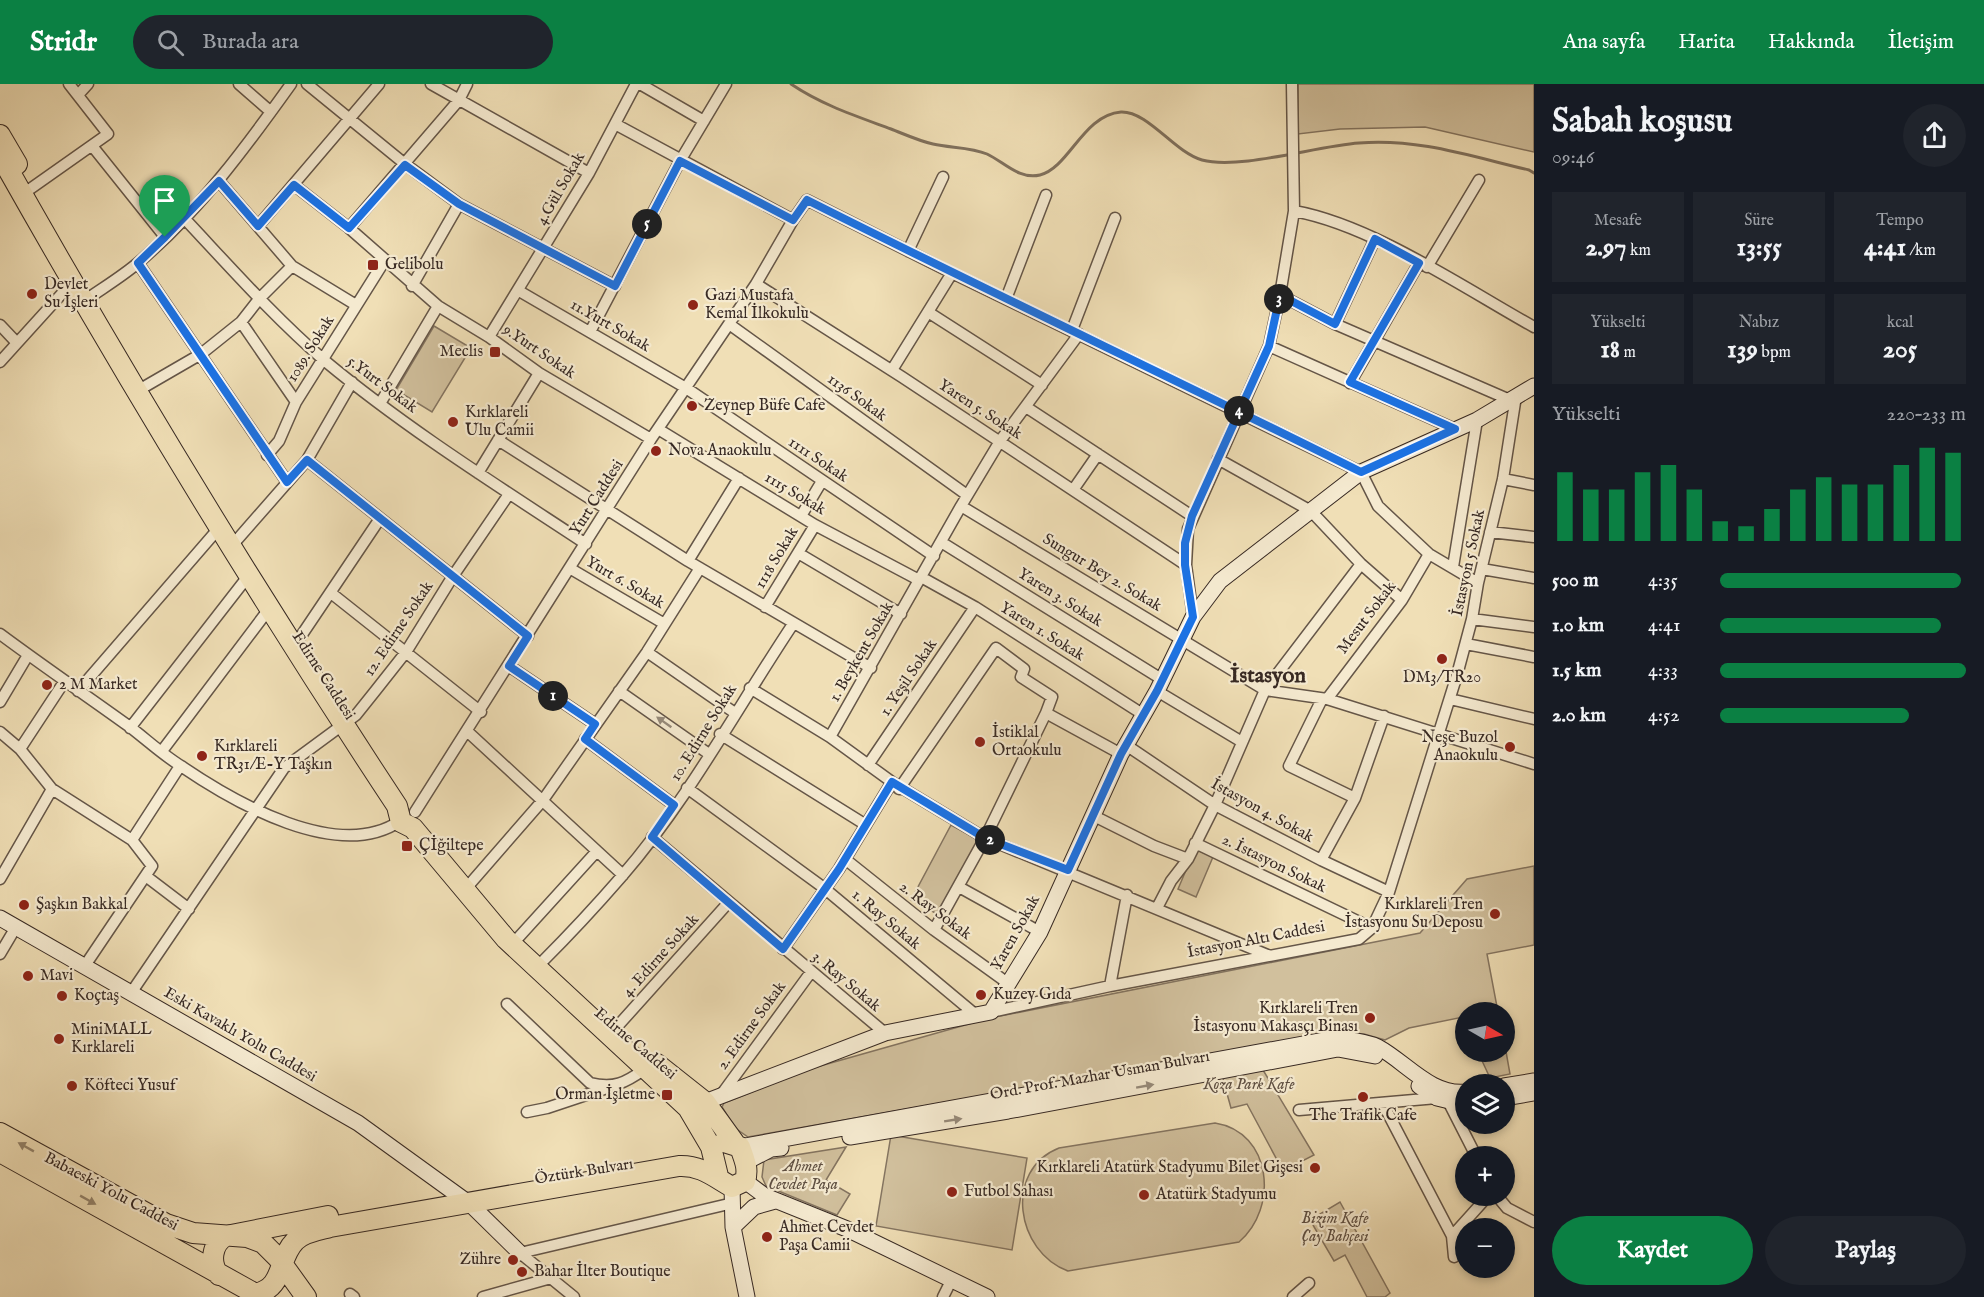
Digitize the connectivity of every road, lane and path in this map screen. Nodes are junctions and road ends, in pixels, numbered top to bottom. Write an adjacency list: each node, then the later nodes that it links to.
1 (69, 84): 12 (street)
2 (88, 84): 12 (street)
3 (238, 84): 14 (street)
4 (291, 84): 14 (street)
5 (307, 84): 15 (street)
6 (379, 84): 15 (street)
7 (431, 84): 13 (street)
8 (467, 84): 13 (street)
9 (638, 84): 16 (street); 17 (street, 4.Gül Sokak)
10 (726, 84): 16 (street)
11 (1292, 84): 31 (street)
12 (78, 95): 19 (street)
13 (459, 100): 22 (street); 23 (street)
14 (271, 112): 26 (street)
15 (350, 118): 22 (street); 27 (street)
16 (704, 121): 21 (street)
17 (615, 124): 21 (street); 23 (street, 4.Gül Sokak)
18 (0, 135): 28 (highway, Edirne Caddesi)
19 (93, 147): 28 (street); 37 (street)
20 (0, 156): 112 (highway, Edirne Caddesi)
21 (680, 161): 34 (street); 48 (street)
22 (405, 165): 30 (street); 36 (street)
23 (589, 174): 39 (street, 4.Gül Sokak)
24 (943, 177): 40 (street)
25 (1479, 180): 43 (street)
26 (219, 181): 32 (street); 35 (street)
27 (294, 185): 35 (street); 36 (street, 9.Yurt Sokak)
28 (30, 189): 52 (highway, Edirne Caddesi)
29 (1046, 195): 54 (street)
30 (459, 204): 39 (street); 47 (street)
31 (1294, 211): 38 (street); 51 (street)
32 (184, 218): 37 (street); 53 (street, 5.Yurt Sokak)
33 (1115, 218): 64 (street, 1. Beykent Sokak)
34 (793, 220): 40 (street, Yurt Caddesi); 46 (street, Yurt Caddesi)
35 (258, 226): 44 (street)
36 (349, 228): 41 (street, 9.Yurt Sokak)
37 (165, 237): 42 (street)
38 (1375, 239): 43 (street); 60 (street)
39 (544, 248): 48 (street); 50 (street, 4.Gül Sokak)
40 (908, 251): 45 (street)
41 (385, 260): 47 (street, 9.Yurt Sokak); 55 (street, 1089. Sokak)
42 (138, 263): 52 (street); 69 (street)
43 (1423, 265): 62 (street); 66 (street)
44 (292, 266): 53 (street); 55 (street)
45 (952, 273): 54 (street); 57 (street)
46 (756, 284): 59 (street, Yurt Caddesi); 72 (street, Yaren 5. Sokak)
47 (412, 286): 56 (street, 9.Yurt Sokak)
48 (615, 286): 63 (street)
49 (67, 288): 67 (street)
50 (519, 291): 63 (street, 11.Yurt Sokak); 65 (street, 4.Gül Sokak)
51 (1280, 295): 60 (street); 68 (street)
52 (90, 297): 78 (highway, Edirne Caddesi)
53 (259, 299): 58 (street); 70 (street, 5.Yurt Sokak)
54 (1006, 299): 64 (street)
55 (356, 305): 70 (street, 1089. Sokak)
56 (438, 306): 65 (street, 9.Yurt Sokak); 82 (street)
57 (928, 312): 72 (street); 76 (street)
58 (241, 322): 69 (street); 81 (street)
59 (729, 324): 79 (street, Yurt Caddesi); 104 (street, 1136 Sokak)
60 (1335, 324): 66 (street)
61 (0, 325): 67 (street)
62 (1534, 327)
63 (590, 332): 79 (street, 11.Yurt Sokak)
64 (1076, 332): 76 (street, 1. Beykent Sokak); 84 (street)
65 (489, 337): 73 (street, 9.Yurt Sokak)
66 (1375, 341): 75 (street); 80 (street)
67 (17, 343): 71 (street)
68 (1269, 346): 75 (street); 84 (street)
69 (201, 354): 78 (street); 92 (street)
70 (324, 359): 74 (street, 5.Yurt Sokak); 81 (street, 1089. Sokak)
71 (0, 362)
72 (892, 370): 90 (street, Yaren 5. Sokak)
73 (539, 373): 88 (street, 9.Yurt Sokak); 89 (street)
74 (352, 382): 82 (street, 5.Yurt Sokak); 94 (street)
75 (1350, 382): 87 (street)
76 (1042, 385): 83 (street, 1. Beykent Sokak)
77 (1534, 386): 80 (street, Yaren Sokak)
78 (144, 387): 115 (highway, Edirne Caddesi)
79 (686, 388): 86 (street, Yurt Caddesi); 99 (street, 1111 Sokak)
80 (1513, 398): 85 (street, Yaren Sokak); 98 (street, İstasyon 5 Sokak)
81 (296, 402): 92 (street, 1089. Sokak)
82 (381, 402): 95 (street, 5.Yurt Sokak)
83 (1026, 407): 90 (street, 1. Beykent Sokak); 91 (street)
84 (1240, 412): 93 (street); 96 (street)
85 (1478, 420): 87 (street, Yaren Sokak); 124 (street)
86 (658, 429): 88 (street, Yurt Caddesi); 97 (street, 1115 Sokak)
87 (1455, 429): 96 (street, Yaren Sokak)
88 (651, 439): 106 (street, Yurt Caddesi)
89 (498, 440): 95 (street); 106 (street)
90 (1000, 441): 102 (street, Yaren 5. Sokak); 104 (street, 1. Beykent Sokak)
91 (1098, 454): 102 (street); 109 (street)
92 (267, 455): 100 (street)
93 (1218, 459): 107 (street); 109 (street)
94 (307, 460): 100 (street); 110 (street)
95 (478, 472): 103 (street, 5.Yurt Sokak)
96 (1361, 472): 107 (street, Yaren Sokak); 119 (street)
97 (739, 478): 108 (street, 1115 Sokak); 121 (street)
98 (1503, 479): 101 (street); 113 (street, İstasyon 5 Sokak)
99 (822, 481): 108 (street); 120 (street, 1111 Sokak)
100 (287, 482): 115 (street)
101 (1534, 485)
102 (1073, 490): 123 (street, Yaren 5. Sokak)
103 (509, 494): 117 (street, 5.Yurt Sokak); 129 (street, 12. Edirne Sokak)
104 (968, 495): 105 (street, 1. Beykent Sokak)
105 (961, 506): 116 (street, 1. Beykent Sokak); 147 (street, Sungur Bey 2. Sokak)
106 (608, 509): 117 (street, Yurt Caddesi); 121 (street)
107 (1311, 512): 122 (street); 139 (street, Yaren Sokak)
108 (801, 516): 111 (street, 1115 Sokak)
109 (1192, 516): 123 (street)
110 (379, 520): 129 (street); 133 (street)
111 (815, 525): 118 (street, 1118 Sokak); 131 (street, 1115 Sokak)
112 (219, 528): 128 (highway, Edirne Caddesi); 160 (street)
113 (1490, 532): 114 (street); 127 (street, İstasyon 5 Sokak)
114 (1534, 537)
115 (236, 541): 135 (highway, Edirne Caddesi)
116 (941, 543): 120 (street, 1. Beykent Sokak); 156 (street, Yaren 3. Sokak)
117 (586, 544): 126 (street, Yurt Caddesi)
118 (798, 553): 136 (street, 1118 Sokak); 138 (street)
119 (1430, 554): 124 (street); 134 (street, Mesut Sokak)
120 (934, 556): 131 (street, 1. Beykent Sokak)
121 (687, 561): 125 (street)
122 (1361, 564): 134 (street); 159 (street)
123 (1185, 565): 139 (street)
124 (1453, 567): 132 (street)
125 (700, 568): 136 (street); 141 (street)
126 (571, 569): 141 (street, Yurt 6. Sokak); 145 (street, Yurt Caddesi)
127 (1482, 569): 130 (street); 132 (street, İstasyon 5 Sokak)
128 (249, 575): 135 (highway, Edirne Caddesi); 173 (street)
129 (453, 576): 145 (street); 149 (street, 12. Edirne Sokak)
130 (1534, 578)
131 (920, 579): 137 (street, Yaren 1. Sokak); 138 (street, 1. Beykent Sokak)
132 (1478, 583): 140 (street, İstasyon 5 Sokak)
133 (331, 593): 146 (street); 149 (street)
134 (1402, 600): 162 (street, Mesut Sokak)
135 (272, 605): 146 (highway, Edirne Caddesi); 171 (highway, Edirne Caddesi); 183 (street)
136 (765, 607): 142 (street)
137 (975, 607): 168 (street, Yaren 1. Sokak); 186 (street, 1. Yeşil Sokak)
138 (901, 614): 154 (street, 1. Beykent Sokak)
139 (1193, 617): 147 (street, Yaren Sokak)
140 (1473, 619): 143 (street); 148 (street, İstasyon 5 Sokak)
141 (663, 623): 150 (street)
142 (793, 624): 154 (street); 158 (street, 10. Edirne Sokak)
143 (1534, 627)
144 (0, 634): 151 (street)
145 (528, 636): 153 (street, Yurt Caddesi)
146 (299, 639): 171 (highway, Edirne Caddesi)
147 (1182, 640): 156 (street, Yaren Sokak); 159 (street, Sungur Bey 2. Sokak)
148 (1466, 645): 152 (street); 163 (street, İstasyon 5 Sokak)
149 (406, 652): 165 (street); 171 (street, 12. Edirne Sokak)
150 (647, 652): 161 (street); 166 (street)
151 (28, 655): 155 (street); 157 (street)
152 (1534, 657)
153 (509, 666): 165 (street, Yurt Caddesi); 172 (street)
154 (871, 668): 178 (street, 1. Beykent Sokak)
155 (64, 682): 160 (street); 181 (street)
156 (1160, 685): 168 (street, Yaren Sokak); 180 (street, Yaren 3. Sokak)
157 (2, 688): 164 (street)
158 (750, 688): 166 (street, 10. Edirne Sokak); 178 (street)
159 (1265, 690): 162 (street, Sungur Bey 2. Sokak); 180 (street)
160 (78, 691): 173 (street)
161 (620, 691): 172 (street); 184 (street, one-way to 161)
162 (1325, 699): 169 (street, Sungur Bey 2. Sokak); 191 (street, Mesut Sokak)
163 (1450, 699): 170 (street); 176 (street, İstasyon 5 Sokak)
164 (0, 702)
165 (481, 712): 175 (street, Yurt Caddesi)
166 (735, 713): 177 (street, 10. Edirne Sokak)
167 (1046, 713): 182 (street, İstasyon 4. Sokak); 188 (street); 200 (street)
168 (1144, 715): 182 (street, Yaren Sokak)
169 (1384, 716): 176 (street, Sungur Bey 2. Sokak); 191 (street)
170 (1534, 719)
171 (347, 721): 195 (street, 12. Edirne Sokak); 197 (highway, Edirne Caddesi)
172 (595, 724): 179 (street)
173 (130, 728): 183 (street)
174 (0, 732): 181 (street)
175 (468, 732): 192 (street); 197 (street, Yurt Caddesi)
176 (1440, 733): 185 (street, Sungur Bey 2. Sokak); 214 (street)
177 (720, 735): 184 (street, 10. Edirne Sokak); 198 (street)
178 (830, 737): 186 (street)
179 (585, 739): 192 (street); 193 (street)
180 (1242, 742): 194 (street)
181 (20, 748): 189 (street)
182 (1123, 750): 194 (street, İstasyon 4. Sokak); 196 (street, Yaren Sokak)
183 (162, 751): 187 (street)
184 (709, 754): 190 (street, 10. Edirne Sokak)
185 (1534, 764)
186 (868, 765): 188 (street)
187 (180, 766): 195 (street); 201 (street)
188 (897, 786): 198 (street); 200 (street)
189 (52, 789): 201 (street); 210 (street)
190 (687, 789): 193 (street, 10. Edirne Sokak); 213 (street, 1. Ray Sokak)
191 (1355, 798): 206 (street)
192 (543, 800): 203 (street); 211 (street)
193 (674, 805): 199 (street, 10. Edirne Sokak)
194 (1215, 805): 202 (street); 206 (street, İstasyon 4. Sokak)
195 (255, 807): 197 (street); 218 (street, 12. Edirne Sokak)
196 (1092, 815): 205 (street); 207 (street, Yaren Sokak)
197 (408, 816): 211 (highway, Edirne Caddesi); 239 (highway, Edirne Caddesi)
198 (866, 825): 204 (street)
199 (652, 837): 208 (street, 10. Edirne Sokak); 216 (street, 3. Ray Sokak)
200 (985, 838): 207 (street); 212 (street)
201 (132, 840): 209 (street)
202 (1195, 843): 205 (street); 221 (street, 2. İstasyon Sokak)
203 (597, 851): 208 (street); 224 (street)
204 (845, 859): 213 (street); 222 (street, 2. Ray Sokak)
205 (1188, 859): 217 (street)
206 (1321, 860): 214 (street, İstasyon 4. Sokak)
207 (1068, 870): 215 (street); 223 (street, Yaren Sokak)
208 (623, 875): 228 (street, 10. Edirne Sokak)
209 (147, 877): 218 (street); 229 (street)
210 (0, 879)
211 (469, 885): 224 (highway, Edirne Caddesi)
212 (959, 887): 222 (street); 223 (street)
213 (824, 888): 225 (street); 236 (street, 1. Ray Sokak)
214 (1389, 892): 221 (street)
215 (1127, 895): 217 (street); 232 (street)
216 (729, 902): 225 (street, 3. Ray Sokak); 237 (street, 4. Edirne Sokak)
217 (1157, 908): 227 (street)
218 (189, 909): 233 (street, 12. Edirne Sokak)
219 (0, 918): 220 (street, Eski Kavaklı Yolu Caddesi)
220 (16, 927): 226 (street); 229 (street, Eski Kavaklı Yolu Caddesi)
221 (1372, 928): 227 (street, İstasyon Altı Caddesi)
222 (934, 930): 231 (street, 2. Ray Sokak)
223 (1040, 932): 231 (street, Yaren Sokak)
224 (518, 938): 228 (highway, Edirne Caddesi)
225 (783, 949): 230 (street, 3. Ray Sokak)
226 (0, 954)
227 (1271, 956): 232 (street, İstasyon Altı Caddesi)
228 (541, 963): 237 (highway, Edirne Caddesi)
229 (84, 967): 233 (street, Eski Kavaklı Yolu Caddesi)
230 (811, 972): 238 (street, 3. Ray Sokak); 246 (street, 2. Edirne Sokak)
231 (1009, 984): 235 (street, Yaren Sokak)
232 (1110, 986): 235 (street, İstasyon Altı Caddesi)
233 (131, 993): 254 (street, Eski Kavaklı Yolu Caddesi)
234 (507, 1004): 242 (street)
235 (991, 1012): 236 (street, İstasyon Altı Caddesi)
236 (976, 1015): 238 (street, İstasyon Altı Caddesi)
237 (615, 1029): 246 (highway, Edirne Caddesi)
238 (885, 1033): 246 (street, İstasyon Altı Caddesi)
239 (645, 1069): 242 (street); 251 (highway, Edirne Caddesi)
240 (1534, 1081): 241 (street)
241 (1515, 1084)
242 (608, 1088): 249 (street)
243 (1534, 1093): 244 (street)
244 (1515, 1096)
245 (1455, 1098): 247 (street); 253 (street, Ord. Prof. Mazhar Usman Bulvarı, one-way to 245); 253 (street, Ord. Prof. Mazhar Usman Bulvarı)
246 (712, 1100): 253 (highway, Edirne Caddesi)
247 (1383, 1104): 248 (street); 261 (street)
248 (1299, 1110)
249 (527, 1112)
250 (0, 1133): 260 (highway, Babaeski Yolu Caddesi, one-way to 250)
251 (706, 1146): 253 (highway); 253 (highway, Öztürk Bulvarı); 254 (highway, Öztürk Bulvarı)
252 (0, 1152): 265 (highway, Babaeski Yolu Caddesi, one-way to 265)
253 (735, 1175): 254 (highway, Öztürk Bulvarı); 255 (street); 259 (street); 262 (street)
254 (463, 1198): 260 (highway, Öztürk Bulvarı); 262 (street, Eski Kavaklı Yolu Caddesi); 264 (highway, Öztürk Bulvarı)
255 (776, 1201): 259 (street); 267 (street)
256 (1479, 1206): 261 (street)
257 (1504, 1206): 258 (street)
258 (1534, 1222)
259 (733, 1227): 273 (street)
260 (226, 1236): 264 (highway, Babaeski Yolu Caddesi); 265 (highway)
261 (1452, 1236): 263 (street)
262 (520, 1253): 266 (street)
263 (1454, 1257)
264 (283, 1265): 269 (highway); 270 (highway, Babaeski Yolu Caddesi)
265 (219, 1275): 269 (highway, Babaeski Yolu Caddesi)
266 (551, 1278): 271 (street); 272 (street)
267 (952, 1279): 274 (street); 275 (street)
268 (1309, 1283): 276 (street)
269 (256, 1296)
270 (306, 1297)
271 (483, 1297)
272 (574, 1297)
273 (747, 1297)
274 (943, 1297)
275 (987, 1297)
276 (1293, 1297)

